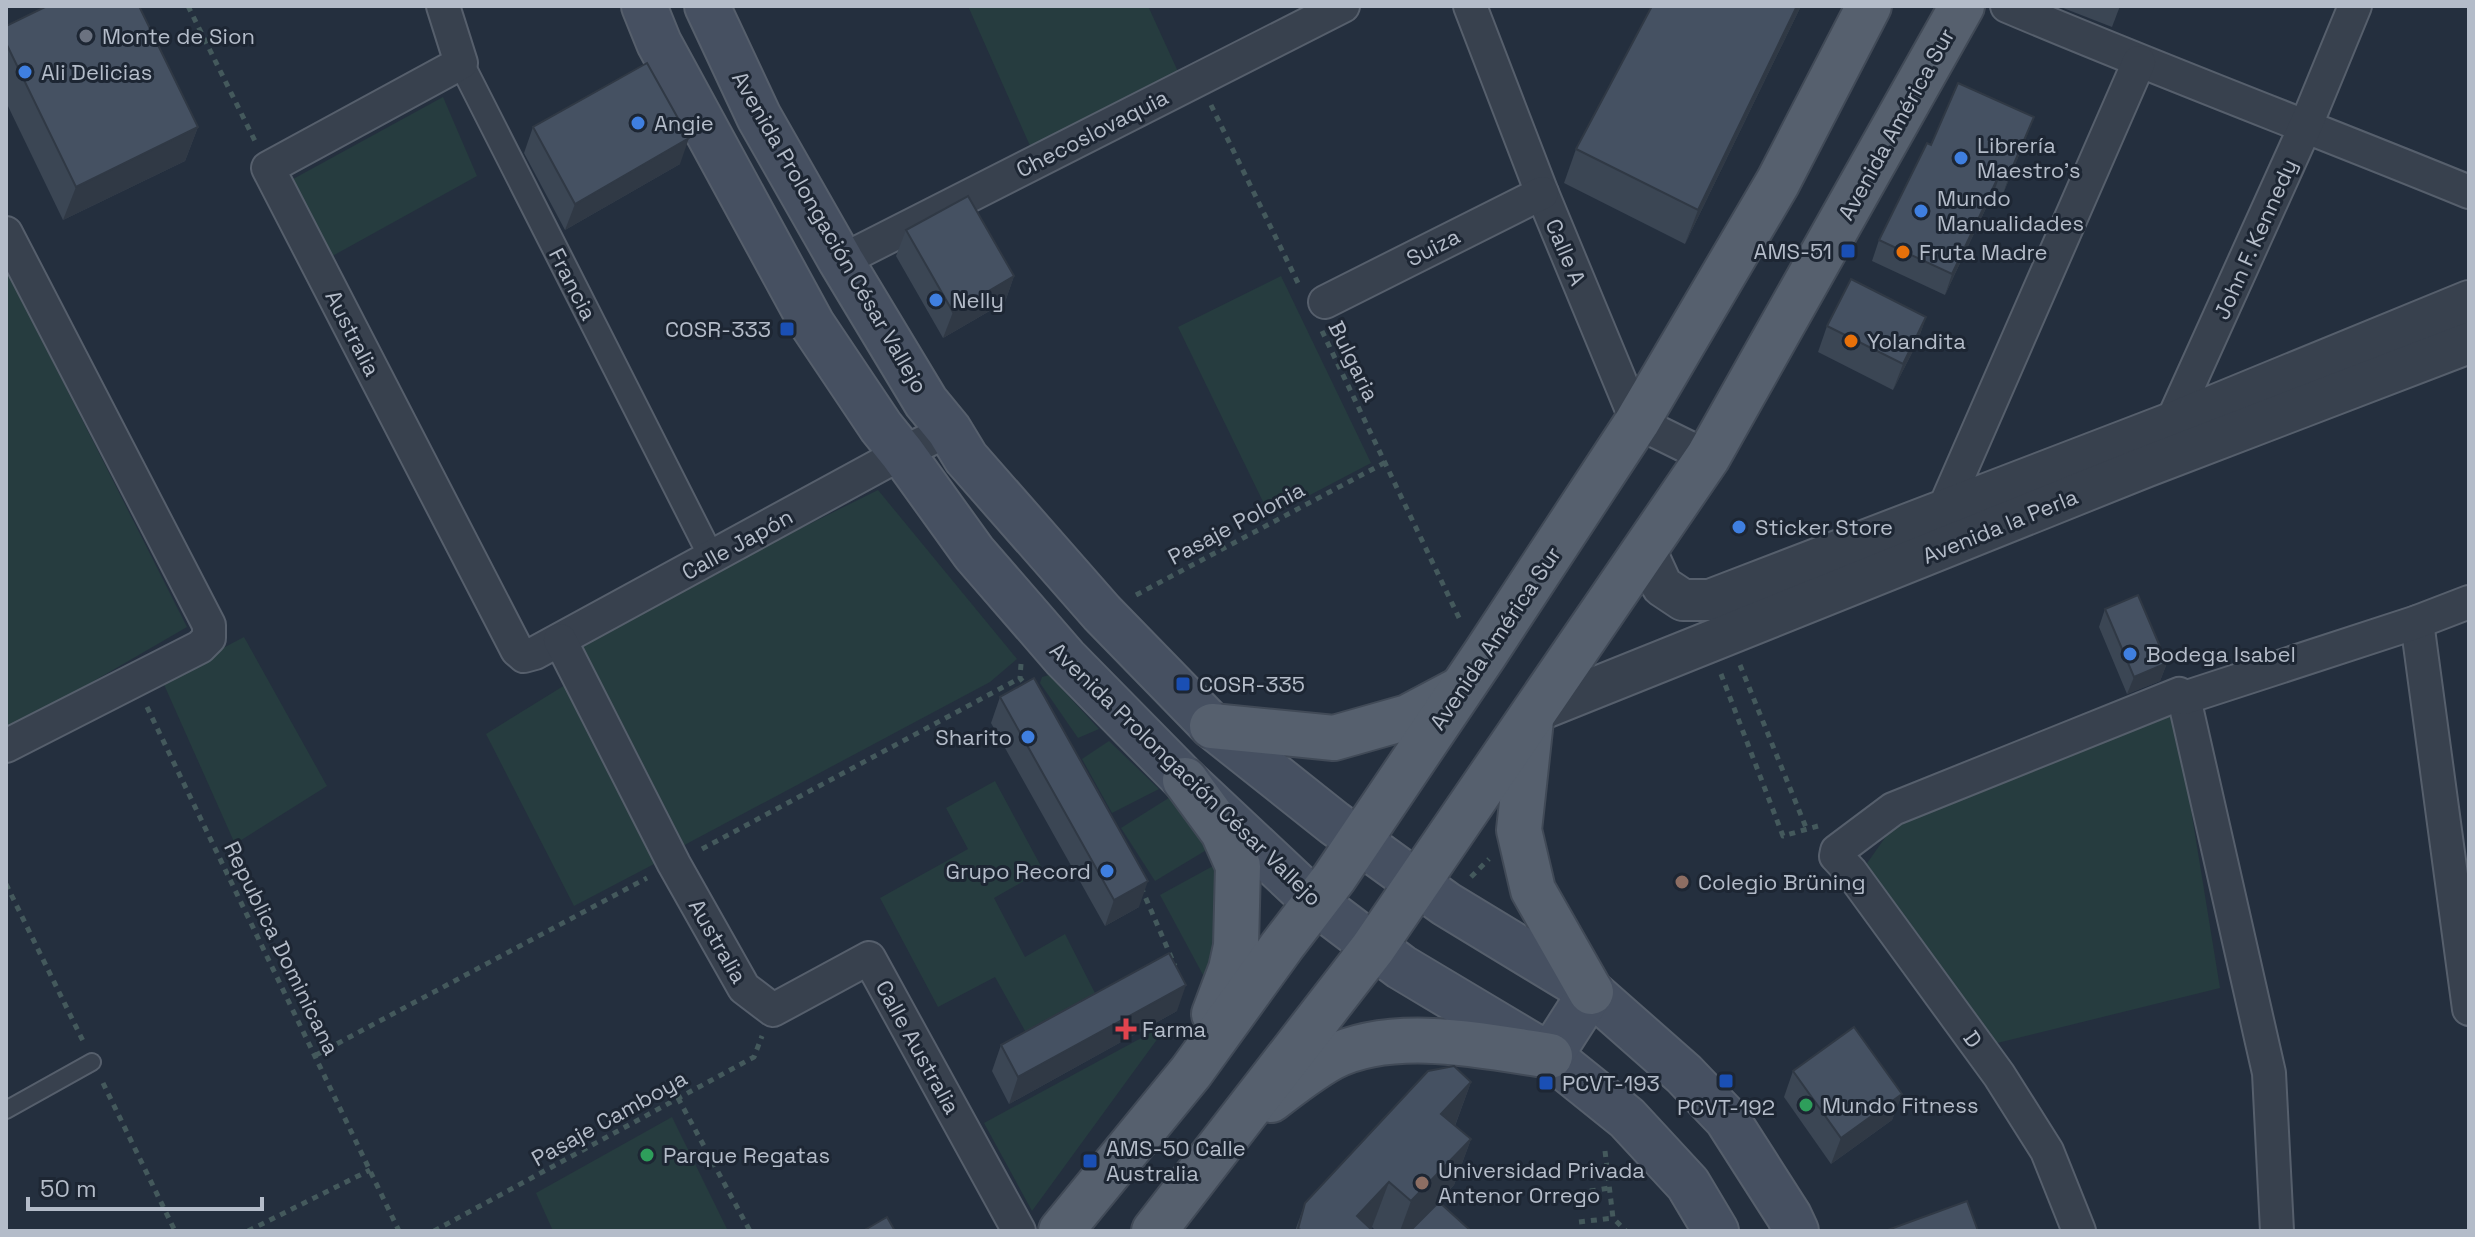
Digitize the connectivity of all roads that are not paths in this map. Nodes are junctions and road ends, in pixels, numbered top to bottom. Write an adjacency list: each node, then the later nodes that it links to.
1 (443, 6): 11 (street, Francia)
2 (644, 6): 23 (main road, Avenida Prolongación César Vallejo)
3 (707, 6): 16 (main road, Avenida Prolongación César Vallejo)
4 (1343, 6): 16 (street, Checoslovaquia)
5 (1470, 6): 14 (street, Calle A)
6 (1869, 6): 20 (main road, Avenida América Sur)
7 (1962, 6): 24 (main road, Avenida América Sur)
8 (2007, 6): 10 (street)
9 (2355, 6): 12 (street, John F. Kennedy)
10 (2139, 62): 12 (street); 26 (street)
11 (461, 63): 28 (street, Francia); 32 (street, Australia)
12 (2306, 125): 13 (street); 21 (street, John F. Kennedy)
13 (2469, 192)
14 (1542, 193): 18 (street, Suiza); 20 (street, Calle A)
15 (6, 233): 37 (street)
16 (841, 261): 22 (main road, Avenida Prolongación César Vallejo)
17 (2469, 301): 21 (street, Avenida la Perla)
18 (1314, 305)
19 (2469, 343): 25 (street, Avenida la Perla)
20 (1637, 422): 24 (street); 33 (main road, Avenida América Sur)
21 (2174, 422): 25 (street, John F. Kennedy); 26 (street, Avenida la Perla)
22 (949, 430): 23 (street, Calle Japón); 36 (main road, Avenida Prolongación César Vallejo)
23 (902, 453): 28 (street, Calle Japón); 38 (main road, Avenida Prolongación César Vallejo)
24 (1708, 457): 27 (main road, Avenida América Sur)
25 (2145, 467): 35 (street, Avenida la Perla)
26 (1943, 511): 27 (street, Avenida la Perla)
27 (1645, 549): 35 (main road, Avenida América Sur)
28 (712, 558): 31 (street, Calle Japón)
29 (2469, 602): 30 (street)
30 (2417, 622): 34 (street); 44 (street)
31 (560, 640): 32 (street, Calle Japón); 45 (street, Australia)
32 (524, 656)
33 (1474, 671): 36 (main road); 39 (main road, Avenida América Sur)
34 (2184, 698): 56 (street, D); 57 (street)
35 (1532, 713): 40 (main road, Avenida América Sur); 43 (main road)
36 (1212, 726): 39 (main road, Avenida Prolongación César Vallejo)
37 (6, 746)
38 (1185, 780): 41 (main road, Avenida Prolongación César Vallejo); 48 (main road)
39 (1359, 841): 40 (main road, Avenida Prolongación César Vallejo); 41 (main road, Avenida América Sur)
40 (1419, 884): 42 (main road, Avenida América Sur); 43 (main road, Avenida Prolongación César Vallejo)
41 (1315, 902): 42 (main road, Avenida Prolongación César Vallejo); 48 (main road, Avenida América Sur)
42 (1373, 948): 46 (main road, Avenida Prolongación César Vallejo); 50 (main road, Avenida América Sur)
43 (1591, 992): 46 (main road); 55 (main road, Avenida Prolongación César Vallejo)
44 (2469, 1009)
45 (773, 1010): 51 (street, Calle Australia)
46 (1550, 1056): 50 (main road); 54 (main road, Avenida Prolongación César Vallejo)
47 (92, 1062): 49 (lane)
48 (1191, 1072): 52 (main road, Avenida América Sur)
49 (6, 1110)
50 (1232, 1132): 53 (main road, Avenida América Sur)
51 (1019, 1231)
52 (1061, 1231)
53 (1154, 1231)
54 (1716, 1231)
55 (1796, 1231)
56 (2079, 1231)
57 (2277, 1231)

